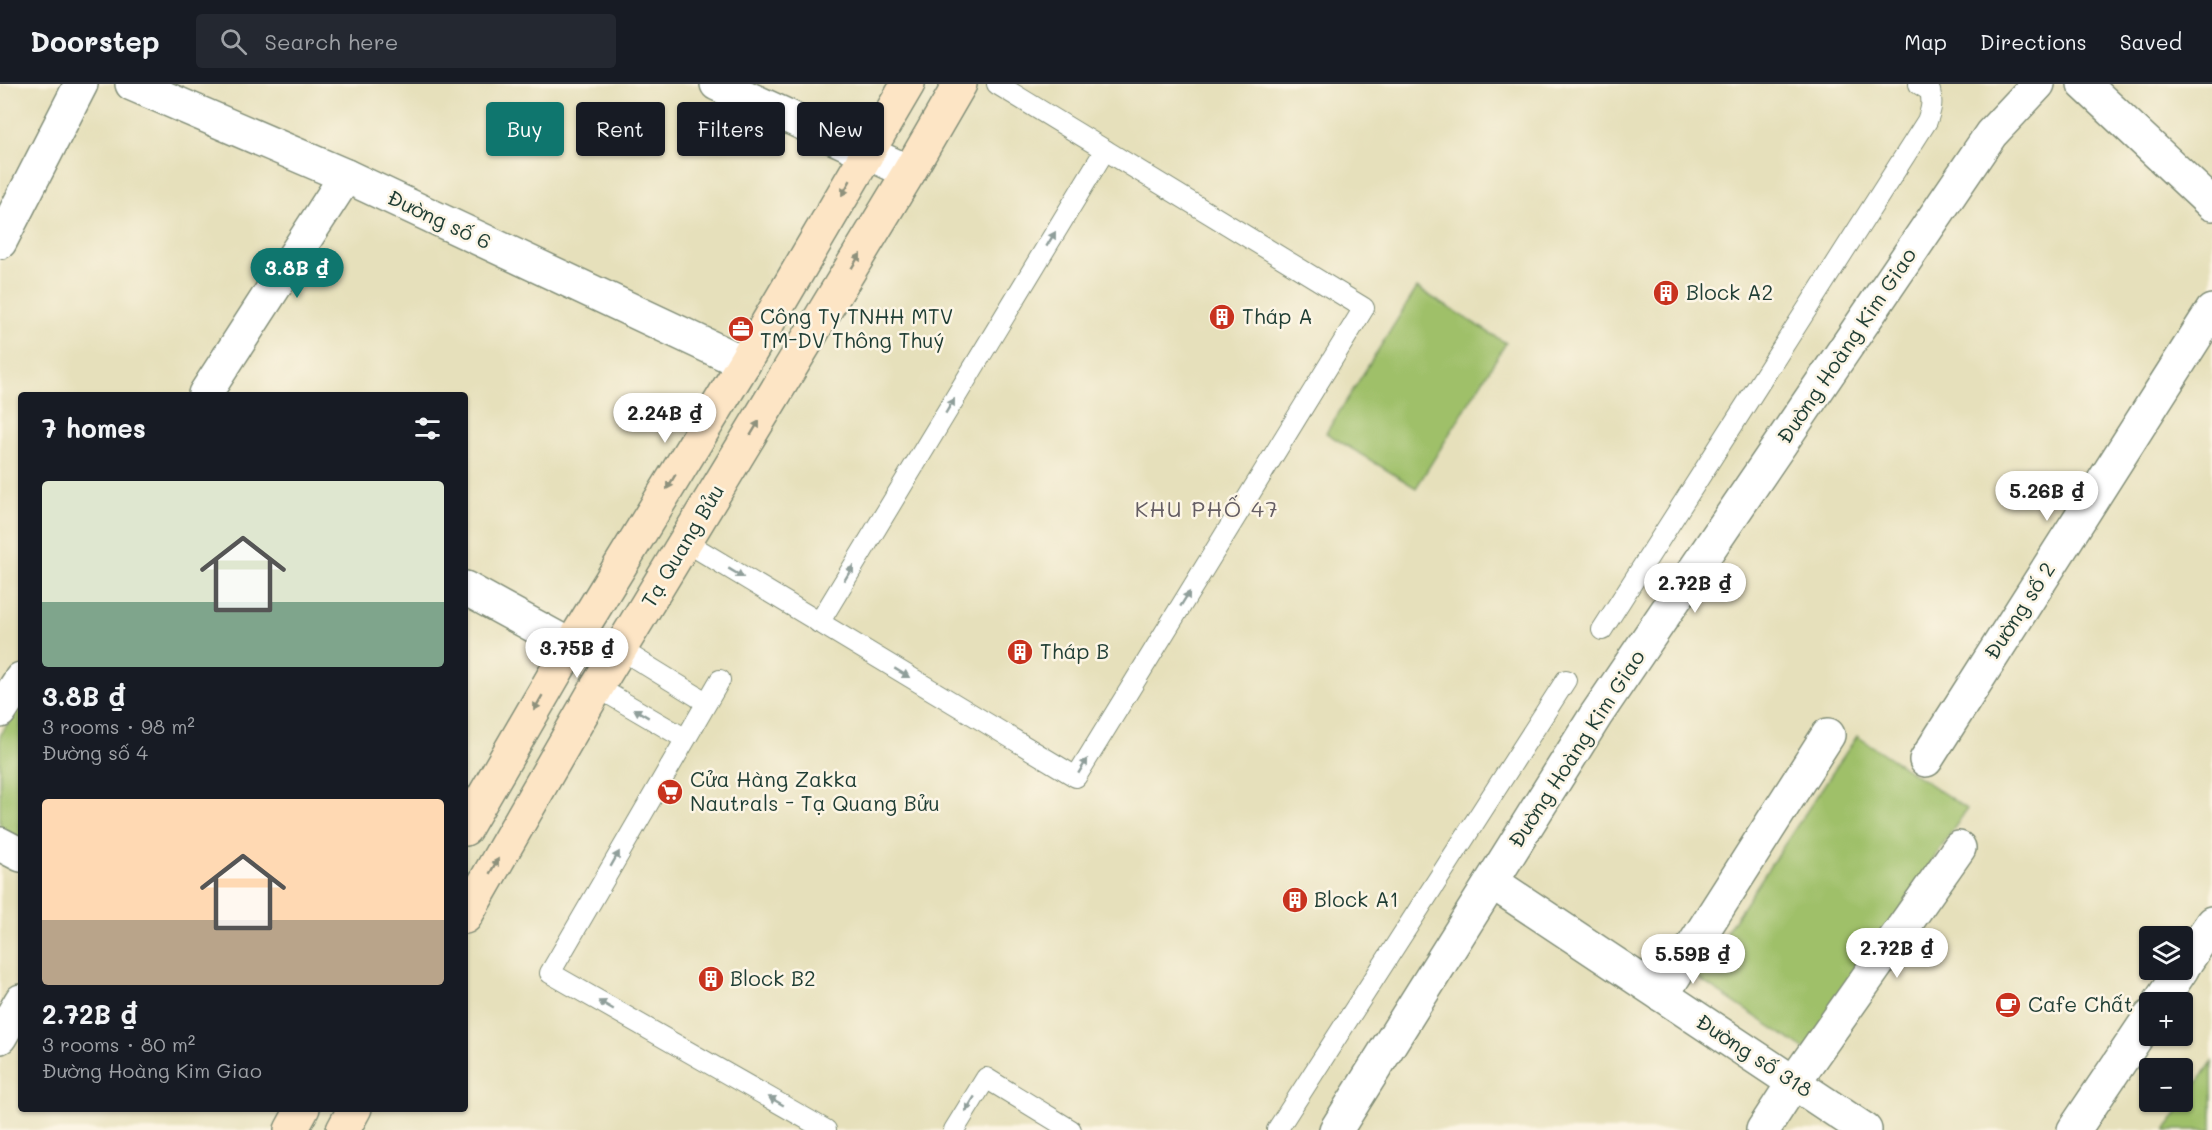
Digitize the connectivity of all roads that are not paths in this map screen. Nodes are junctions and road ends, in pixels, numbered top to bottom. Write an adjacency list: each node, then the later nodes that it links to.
1 (81, 84): 18 (street)
2 (132, 84): 16 (street, Đường số 6)
3 (717, 84): 10 (street)
4 (908, 84): 11 (main road, Tạ Quang Bửu)
5 (960, 84): 15 (main road, Tạ Quang Bửu)
6 (997, 84): 12 (lane)
7 (1919, 84): 25 (lane)
8 (2038, 84): 40 (street, Đường Hoàng Kim Giao)
9 (2084, 84): 17 (street)
10 (797, 121)
11 (884, 124)
12 (1105, 150): 24 (lane, one-way to 12); 24 (lane, one-way to 12)
13 (865, 156): 20 (main road, Tạ Quang Bửu, one-way to 20)
14 (874, 156): 15 (street)
15 (909, 172): 22 (main road, Tạ Quang Bửu, one-way to 15)
16 (346, 176): 20 (street, Đường số 6); 21 (street)
17 (2212, 204)
18 (0, 242)
19 (2212, 312): 35 (street, Đường số 2)
20 (744, 363): 26 (main road, Tạ Quang Bửu, one-way to 26)
21 (206, 392)
22 (686, 542): 24 (lane, one-way to 24); 27 (main road, Tạ Quang Bửu)
23 (468, 590): 26 (street)
24 (819, 623)
25 (1602, 630)
26 (571, 646): 27 (main road); 36 (main road, Tạ Quang Bửu, one-way to 36)
27 (609, 668): 31 (lane); 34 (lane, one-way to 27); 41 (main road, Tạ Quang Bửu, one-way to 27)
28 (720, 680): 31 (lane)
29 (1566, 680): 56 (lane)
30 (18, 683): 32 (street)
31 (706, 702): 34 (lane)
32 (0, 711)
33 (1828, 735): 44 (street)
34 (684, 738): 53 (lane, one-way to 34)
35 (1926, 760)
36 (468, 824)
37 (0, 844): 39 (street)
38 (1959, 848): 48 (street)
39 (18, 853)
40 (1492, 882): 44 (street, Đường số 318); 57 (street, Đường Hoàng Kim Giao)
41 (468, 912)
42 (2212, 924): 43 (street)
43 (2193, 952)
44 (1662, 995): 48 (street, Đường số 318)
45 (18, 1005): 47 (street)
46 (2139, 1033): 60 (street)
47 (0, 1037)
48 (1794, 1082): 58 (street); 59 (street, Đường số 318)
49 (301, 1112): 51 (main road)
50 (353, 1112): 52 (main road)
51 (291, 1130)
52 (343, 1130)
53 (826, 1130)
54 (954, 1130): 55 (lane, one-way to 54)
55 (1071, 1130)
56 (1277, 1130)
57 (1336, 1130)
58 (1763, 1130)
59 (1865, 1130)
60 (2074, 1130)

